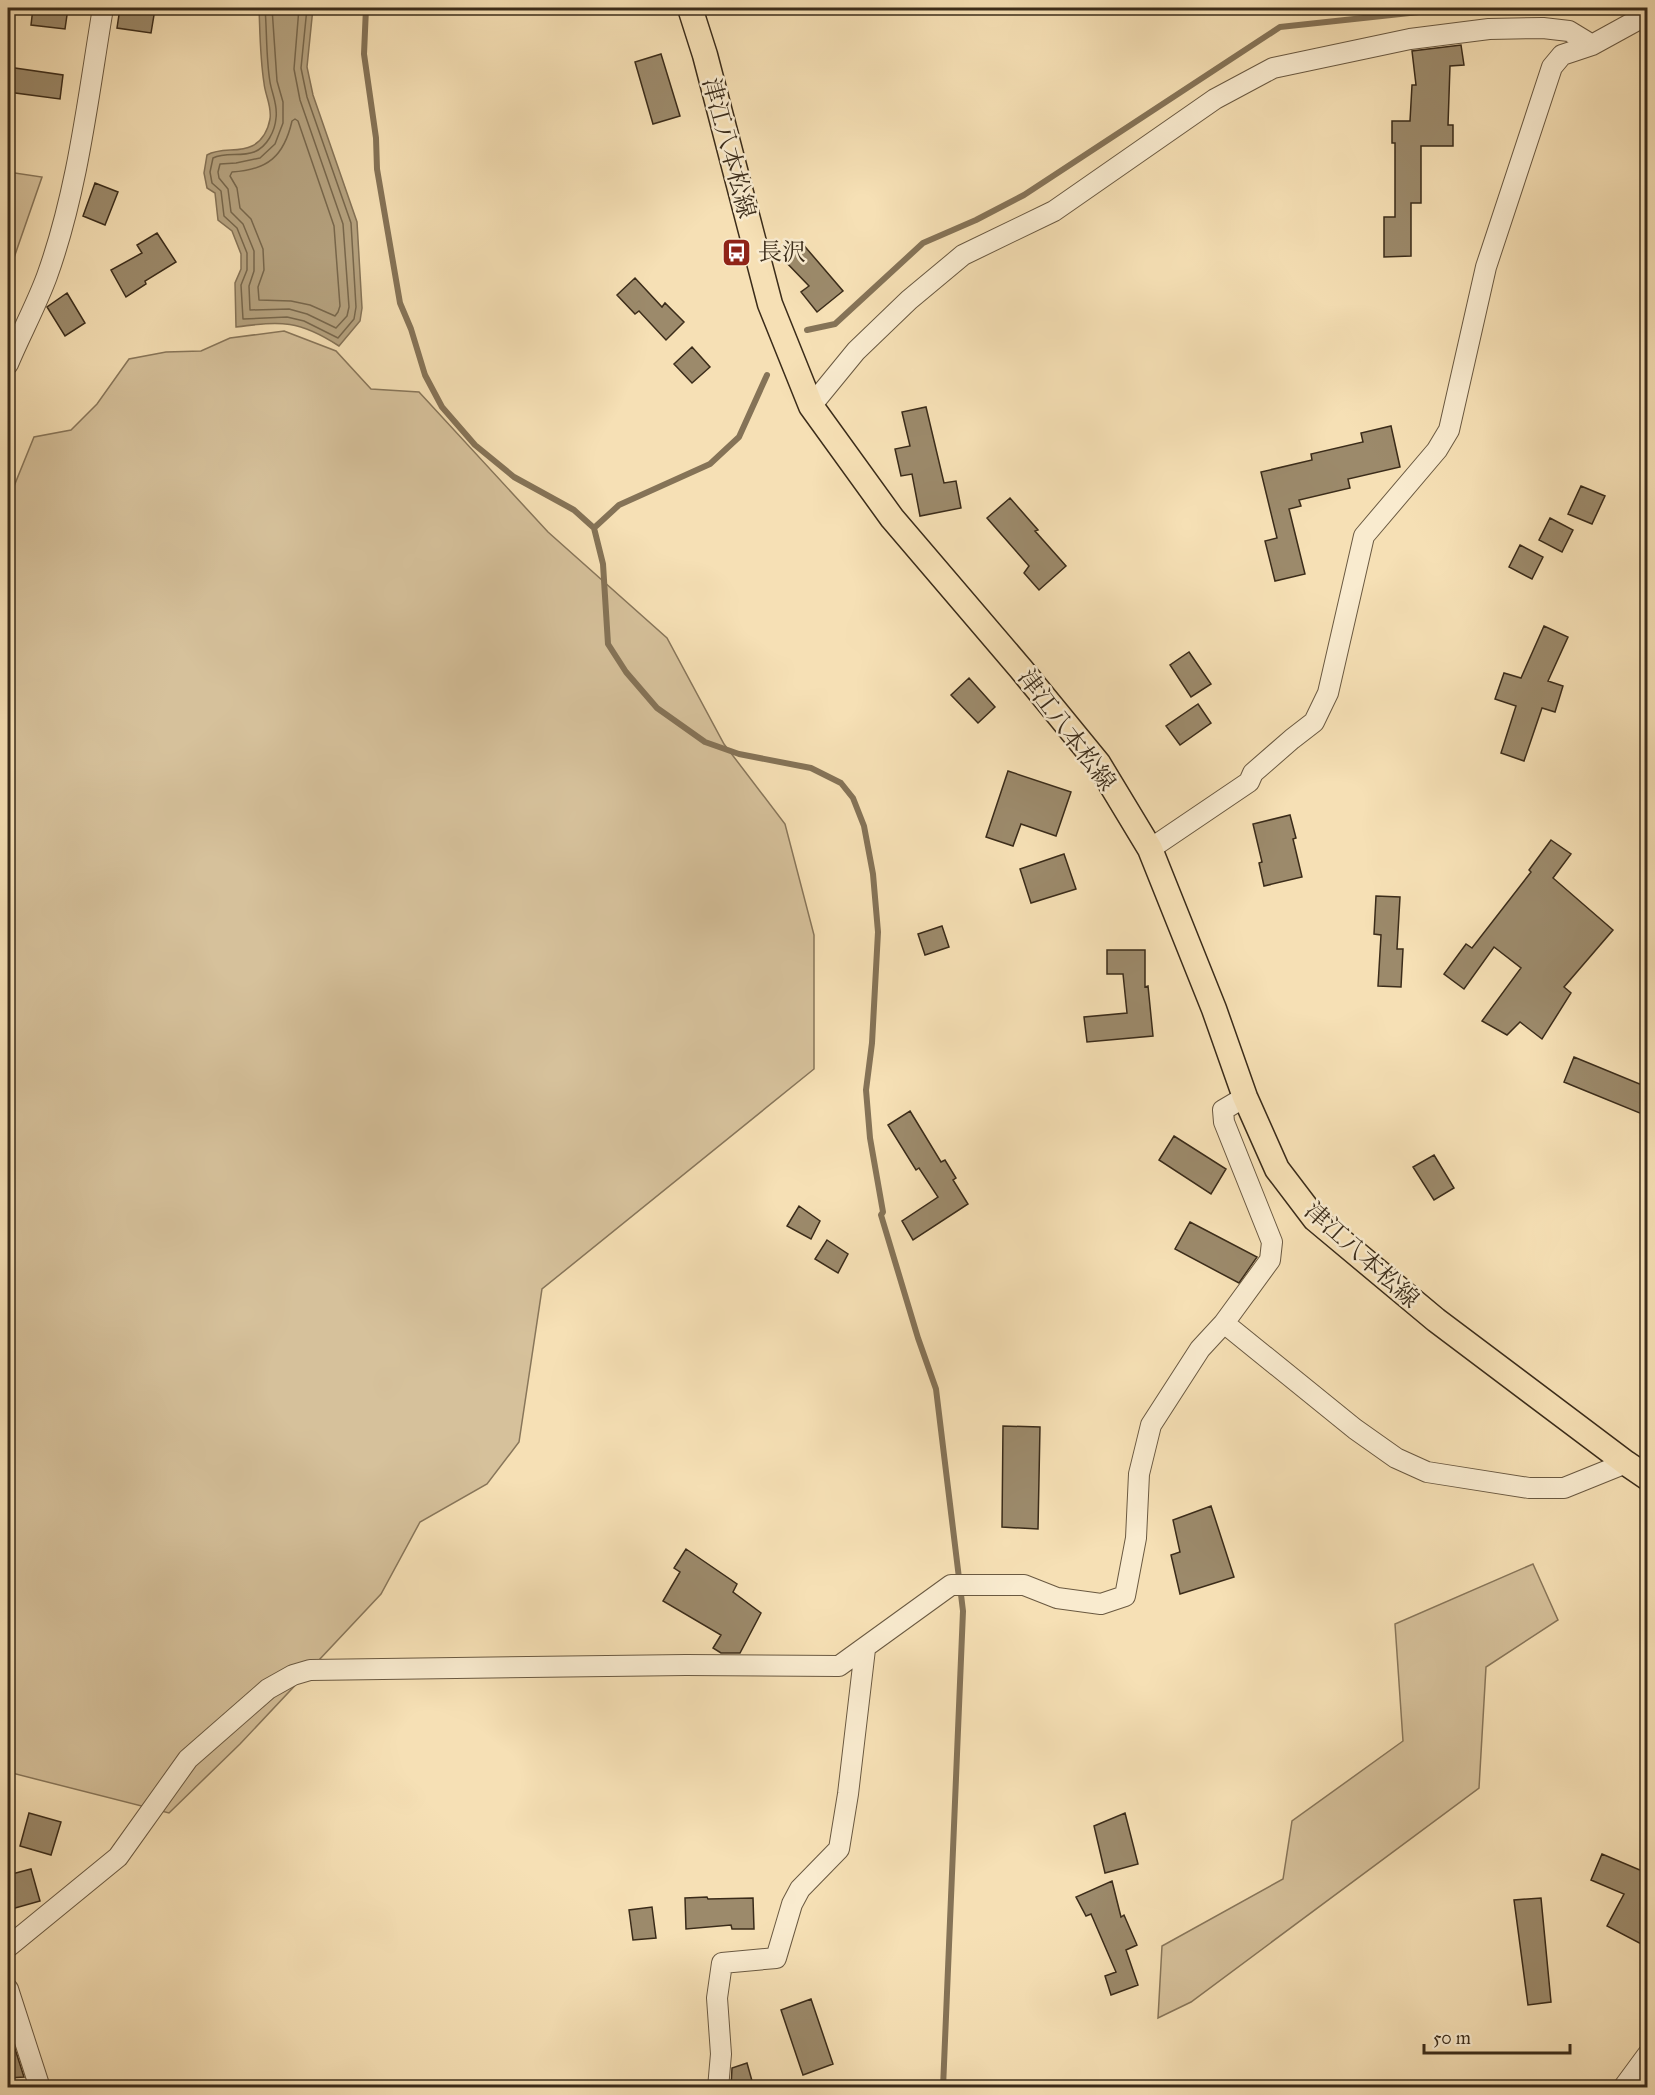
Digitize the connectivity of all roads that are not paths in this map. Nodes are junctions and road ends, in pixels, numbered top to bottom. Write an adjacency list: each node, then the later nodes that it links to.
1 (103, 8): 5 (street)
2 (690, 8): 6 (main road, 津江八本松線)
3 (1644, 14): 4 (street)
4 (1592, 45): 6 (street); 7 (street)
5 (8, 364)
6 (811, 406): 7 (main road, 津江八本松線)
7 (1150, 849): 8 (main road, 津江八本松線)
8 (1245, 1097): 9 (street); 10 (main road, 津江八本松線)
9 (1224, 1323): 10 (street); 12 (street)
10 (1626, 1464): 11 (main road, 津江八本松線)
11 (1647, 1478)
12 (866, 1648): 13 (street); 17 (street)
13 (8, 1947)
14 (8, 1989): 16 (street)
15 (1647, 2054): 18 (street)
16 (40, 2088)
17 (718, 2088)
18 (1623, 2088)

